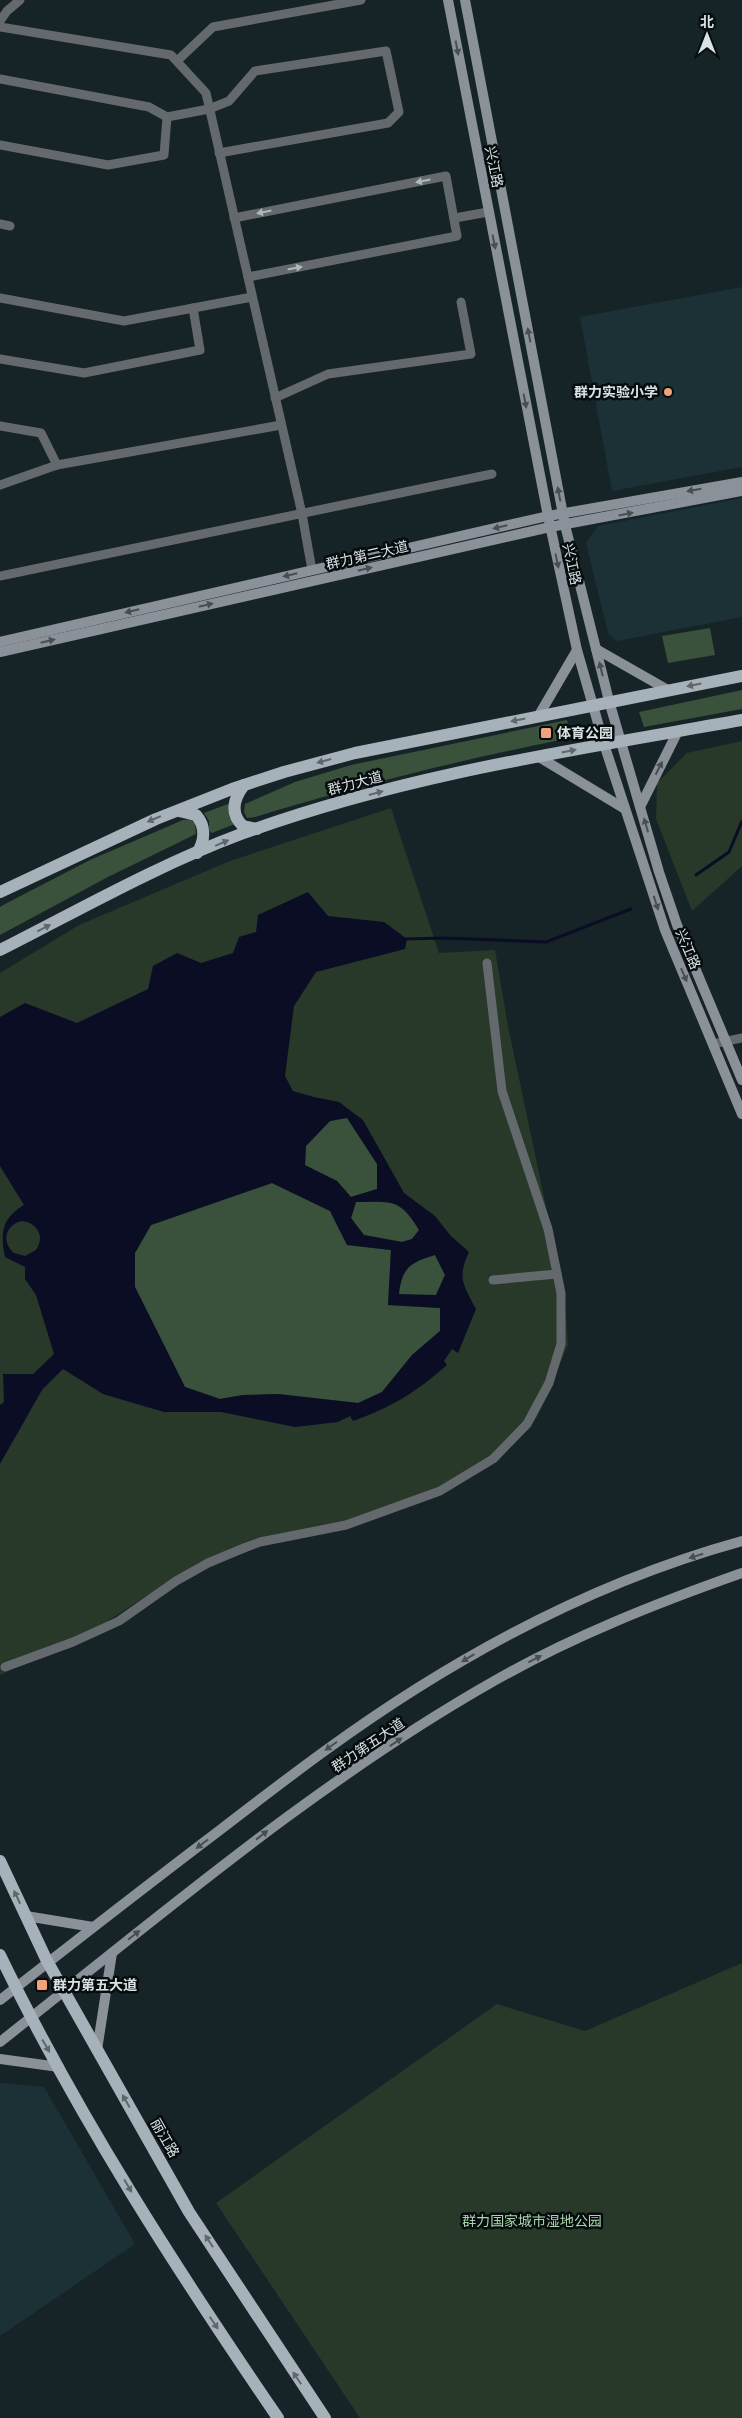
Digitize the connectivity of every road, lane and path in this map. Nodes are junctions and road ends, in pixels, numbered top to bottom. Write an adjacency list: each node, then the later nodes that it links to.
1 (20, 0): 5 (street)
2 (362, 0): 7 (street)
3 (448, 0): 13 (main road, 兴江路, one-way to 13)
4 (464, 0): 33 (main road, 兴江路, one-way to 4)
5 (0, 21)
6 (0, 27): 7 (street)
7 (177, 61): 9 (street)
8 (0, 79): 10 (street)
9 (209, 108): 10 (street); 12 (street); 12 (street)
10 (167, 117): 11 (street)
11 (0, 145)
12 (219, 153): 14 (street)
13 (488, 212): 15 (street); 34 (main road, 兴江路, one-way to 34)
14 (234, 218): 15 (street, one-way to 14); 18 (street)
15 (454, 218): 18 (street, one-way to 15)
16 (0, 224): 17 (street)
17 (10, 226)
18 (248, 277): 19 (street)
19 (252, 297): 22 (street); 24 (street)
20 (0, 298): 22 (street)
21 (461, 302): 24 (street)
22 (193, 308): 23 (street)
23 (0, 359)
24 (275, 398): 25 (street)
25 (281, 425): 27 (street); 32 (street)
26 (0, 426): 27 (street)
27 (56, 465): 30 (street)
28 (492, 474): 32 (street)
29 (742, 482): 33 (main road, 群力第二大道, one-way to 33)
30 (0, 485)
31 (742, 491): 35 (main road, 群力第二大道, one-way to 31)
32 (302, 514): 37 (street); 38 (street)
33 (563, 514): 34 (main road, 群力第二大道); 35 (main road, 兴江路)
34 (548, 516): 36 (main road, 兴江路); 37 (main road, 群力第二大道, one-way to 37)
35 (565, 525): 36 (main road, 群力第二大道); 40 (main road, 兴江路)
36 (550, 527): 41 (main road, 兴江路, one-way to 41); 42 (main road, 群力第二大道, one-way to 36)
37 (312, 570): 39 (main road, 群力第二大道, one-way to 39)
38 (0, 576)
39 (0, 642)
40 (596, 649): 44 (main road); 45 (main road, 兴江路, one-way to 40)
41 (577, 650): 46 (main road, 兴江路); 47 (main road)
42 (0, 652)
43 (742, 676): 44 (main road, 群力大道, one-way to 44)
44 (668, 690): 45 (main road, 群力大道)
45 (609, 701): 46 (main road, 群力大道); 50 (main road, 兴江路)
46 (592, 705): 47 (main road, 群力大道); 51 (main road, 兴江路)
47 (539, 715): 53 (main road, 群力大道, one-way to 53)
48 (742, 720): 49 (main road, 群力大道)
49 (678, 731): 50 (main road, 群力大道); 54 (main road, one-way to 49)
50 (620, 741): 51 (main road, 群力大道); 54 (main road, 兴江路)
51 (604, 744): 52 (main road, 群力大道, one-way to 51); 55 (main road, 兴江路)
52 (539, 757): 55 (main road); 57 (main road, 群力大道, one-way to 52)
53 (244, 785): 56 (main road, 群力大道); 57 (main road)
54 (640, 805): 63 (main road, 兴江路, one-way to 54)
55 (625, 809): 64 (main road, 兴江路, one-way to 64)
56 (173, 812): 58 (main road); 59 (main road, 群力大道, one-way to 59)
57 (257, 829): 58 (main road, 群力大道, one-way to 57)
58 (197, 853): 60 (main road, 群力大道, one-way to 58)
59 (0, 892)
60 (0, 950)
61 (487, 963): 67 (street)
62 (742, 1038): 63 (street)
63 (725, 1041): 64 (street); 65 (main road, 兴江路)
64 (713, 1044): 66 (main road, 兴江路)
65 (742, 1080)
66 (742, 1114)
67 (557, 1274): 68 (street); 71 (street)
68 (493, 1280)
69 (742, 1541): 74 (main road, 群力第五大道, one-way to 74)
70 (742, 1573): 75 (main road, 群力第五大道, one-way to 70)
71 (2, 1668)
72 (0, 1861): 73 (main road, 丽江路, one-way to 72)
73 (26, 1916): 74 (main road); 77 (main road, 丽江路)
74 (93, 1926): 77 (main road, 群力第五大道)
75 (112, 1953): 79 (main road, 群力第五大道); 83 (main road)
76 (0, 1955): 78 (main road)
77 (47, 1961): 78 (main road, 群力第五大道); 79 (main road, 丽江路)
78 (16, 1988): 80 (main road, 群力第五大道); 81 (main road)
79 (63, 1991): 81 (main road, 群力第五大道); 83 (main road, 丽江路)
80 (0, 2000)
81 (30, 2018): 82 (main road, 群力第五大道); 85 (main road, one-way to 85)
82 (0, 2042)
83 (97, 2050): 87 (main road, 丽江路, one-way to 83)
84 (0, 2059): 85 (main road)
85 (59, 2067): 86 (main road, one-way to 86)
86 (278, 2418)
87 (325, 2418)

